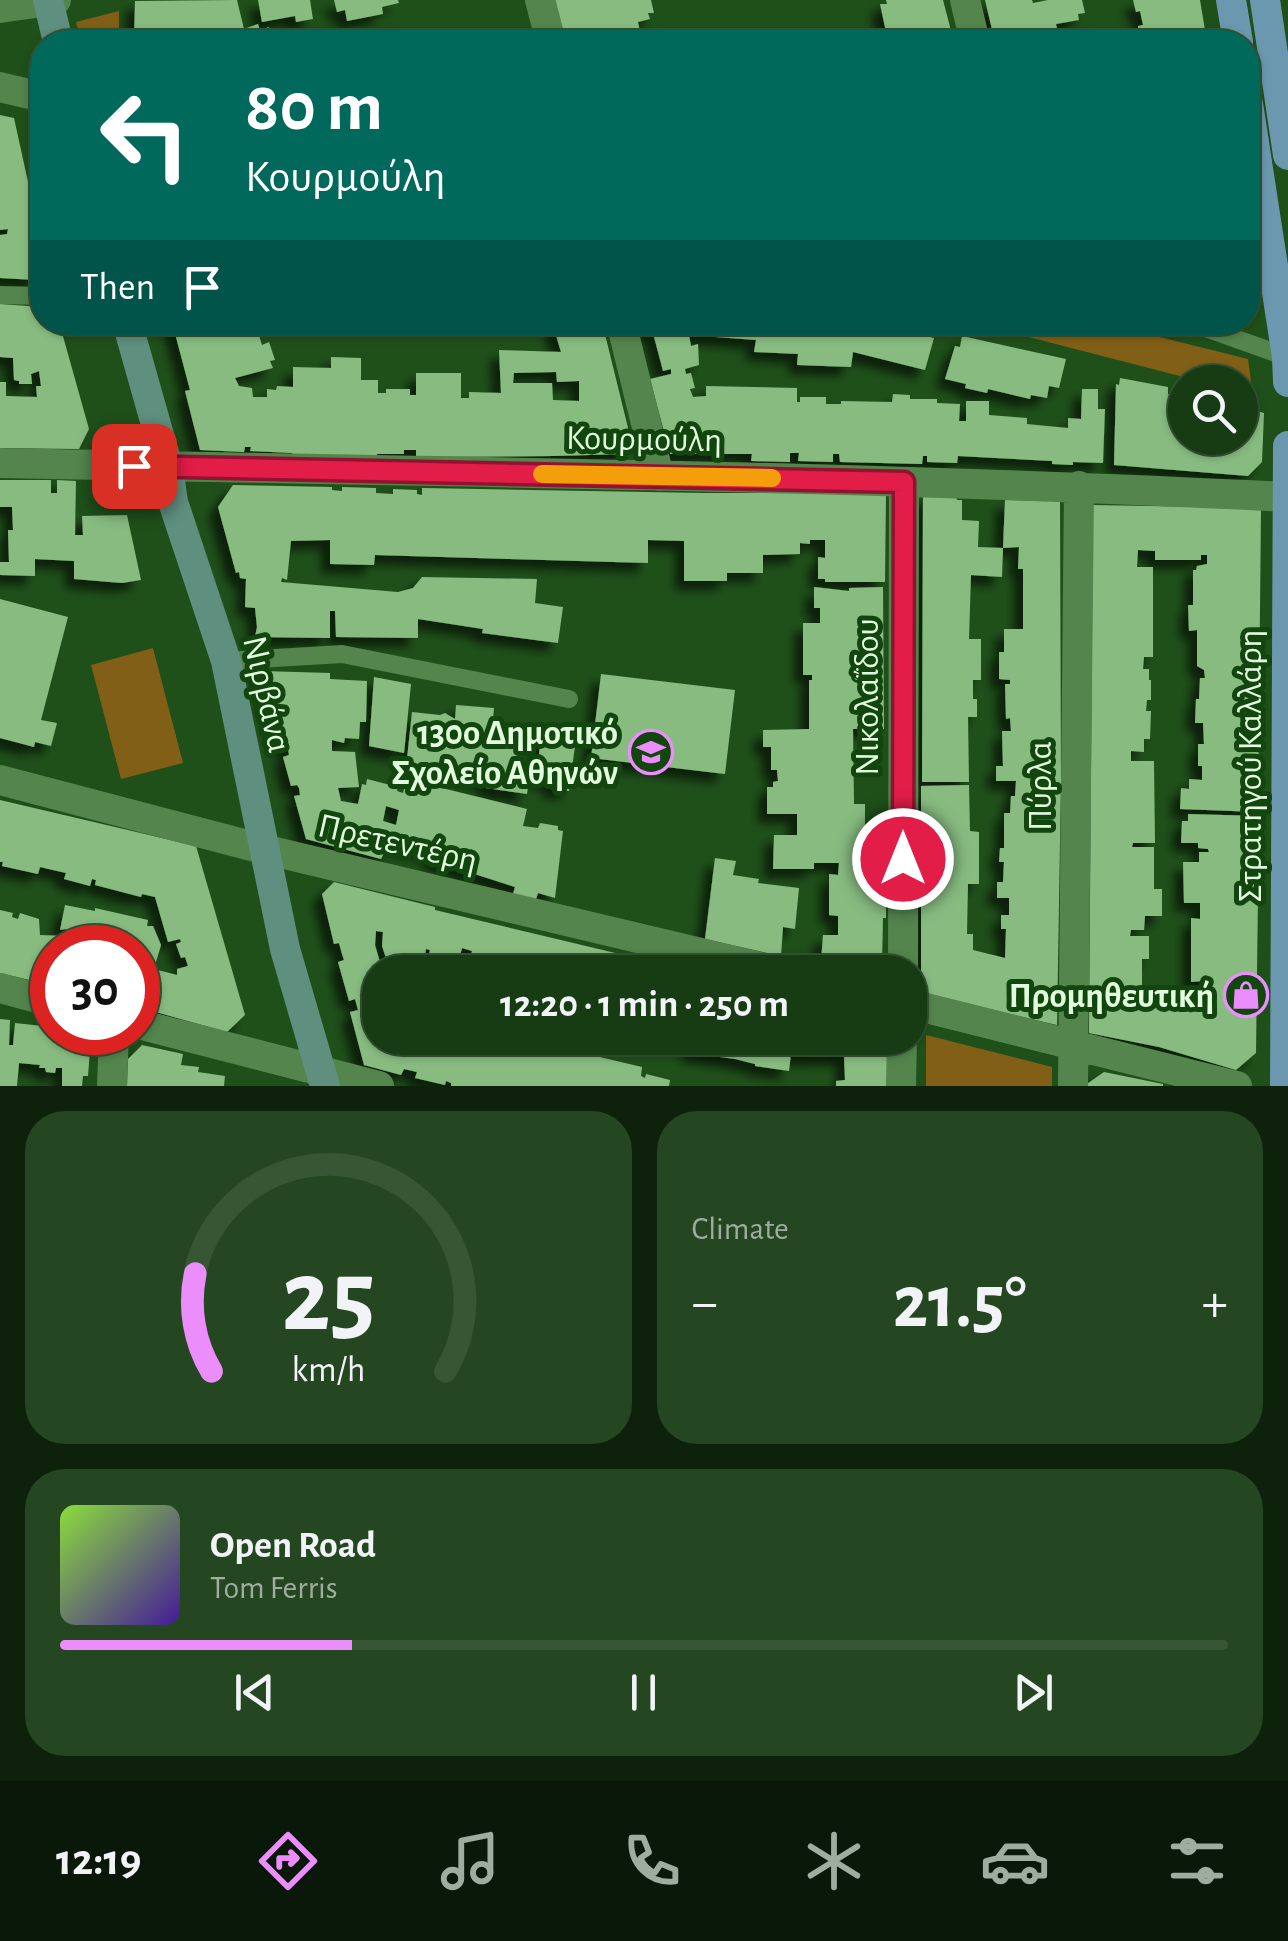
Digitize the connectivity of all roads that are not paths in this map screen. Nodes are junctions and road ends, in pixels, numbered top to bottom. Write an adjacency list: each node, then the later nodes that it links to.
1 (540, 0): 8 (street)
2 (966, 0): 9 (street)
3 (1231, 0): 10 (main road)
4 (1265, 0): 13 (main road)
5 (50, 1): 6 (street); 7 (street)
6 (0, 8)
7 (56, 30)
8 (548, 30)
9 (972, 30)
10 (1236, 30)
11 (0, 87): 12 (street)
12 (30, 94)
13 (1288, 155)
14 (1260, 180): 20 (main road)
15 (0, 295): 16 (lane)
16 (30, 296)
17 (132, 335): 24 (street, Νιρβάνα)
18 (624, 335): 25 (street)
19 (1226, 335): 20 (lane)
20 (1288, 357): 21 (main road)
21 (1288, 382)
22 (1288, 446): 28 (main road, Στρατηγού Καλλάρη)
23 (0, 463): 24 (street, Κουρμούλη)
24 (168, 467): 25 (street, Κουρμούλη); 29 (street, Νιρβάνα)
25 (659, 476): 26 (street, Κουρμούλη)
26 (904, 482): 27 (street, Κουρμούλη); 34 (street, Νικολαΐδου)
27 (1079, 486): 28 (street, Κουρμούλη); 39 (street, Πύρλα)
28 (1287, 497): 48 (main road, Στρατηγού Καλλάρη)
29 (226, 662): 30 (lane); 32 (street, Νιρβάνα)
30 (569, 698)
31 (0, 780): 32 (street, Πρετεντέρη)
32 (263, 848): 33 (street, Πρετεντέρη); 42 (street, Νιρβάνα)
33 (710, 955)
34 (903, 955)
35 (0, 988): 36 (street)
36 (30, 996)
37 (927, 1008): 39 (street)
38 (160, 1031): 42 (street)
39 (1074, 1046): 46 (street, Πύρλα); 47 (street)
40 (113, 1055): 43 (street)
41 (902, 1055): 45 (street)
42 (323, 1079): 44 (street)
43 (112, 1086)
44 (379, 1086)
45 (901, 1086)
46 (1073, 1086)
47 (1236, 1086)
48 (1285, 1086)

